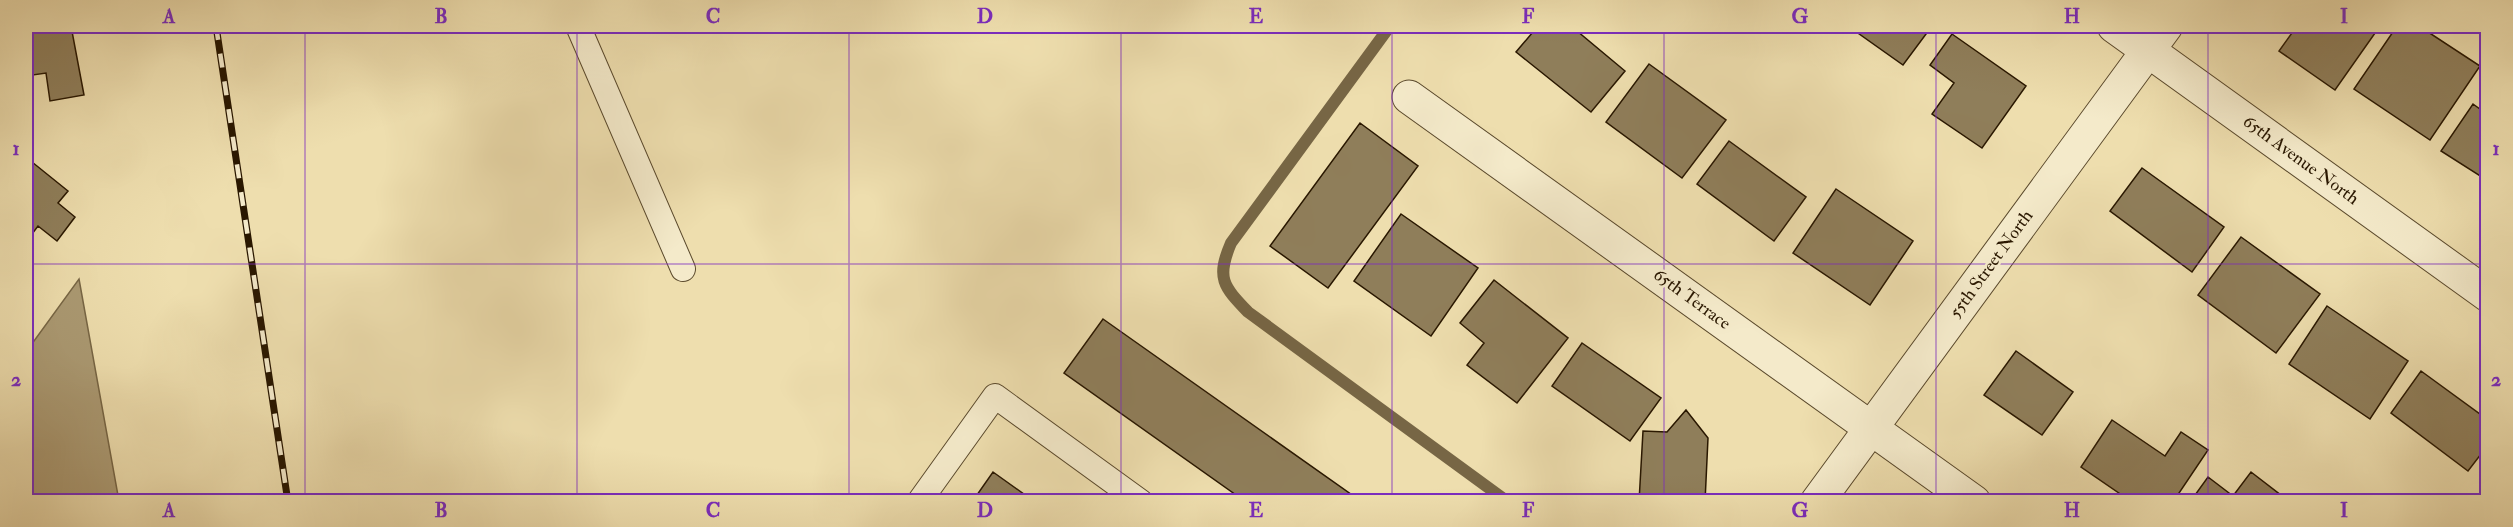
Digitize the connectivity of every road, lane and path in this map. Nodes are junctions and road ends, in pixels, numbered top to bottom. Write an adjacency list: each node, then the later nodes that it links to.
1 (578, 26): 5 (lane)
2 (2114, 26): 3 (street, 65th Avenue North)
3 (2157, 38): 6 (street, 65th Avenue North); 7 (street, 55th Street North)
4 (1409, 97): 7 (street, 65th Terrace)
5 (683, 269)
6 (2487, 295)
7 (1871, 427): 10 (street, 55th Street North); 11 (street, 65th Terrace)
8 (919, 501): 9 (lane)
9 (1141, 501)
10 (1817, 501)
11 (1974, 501)

